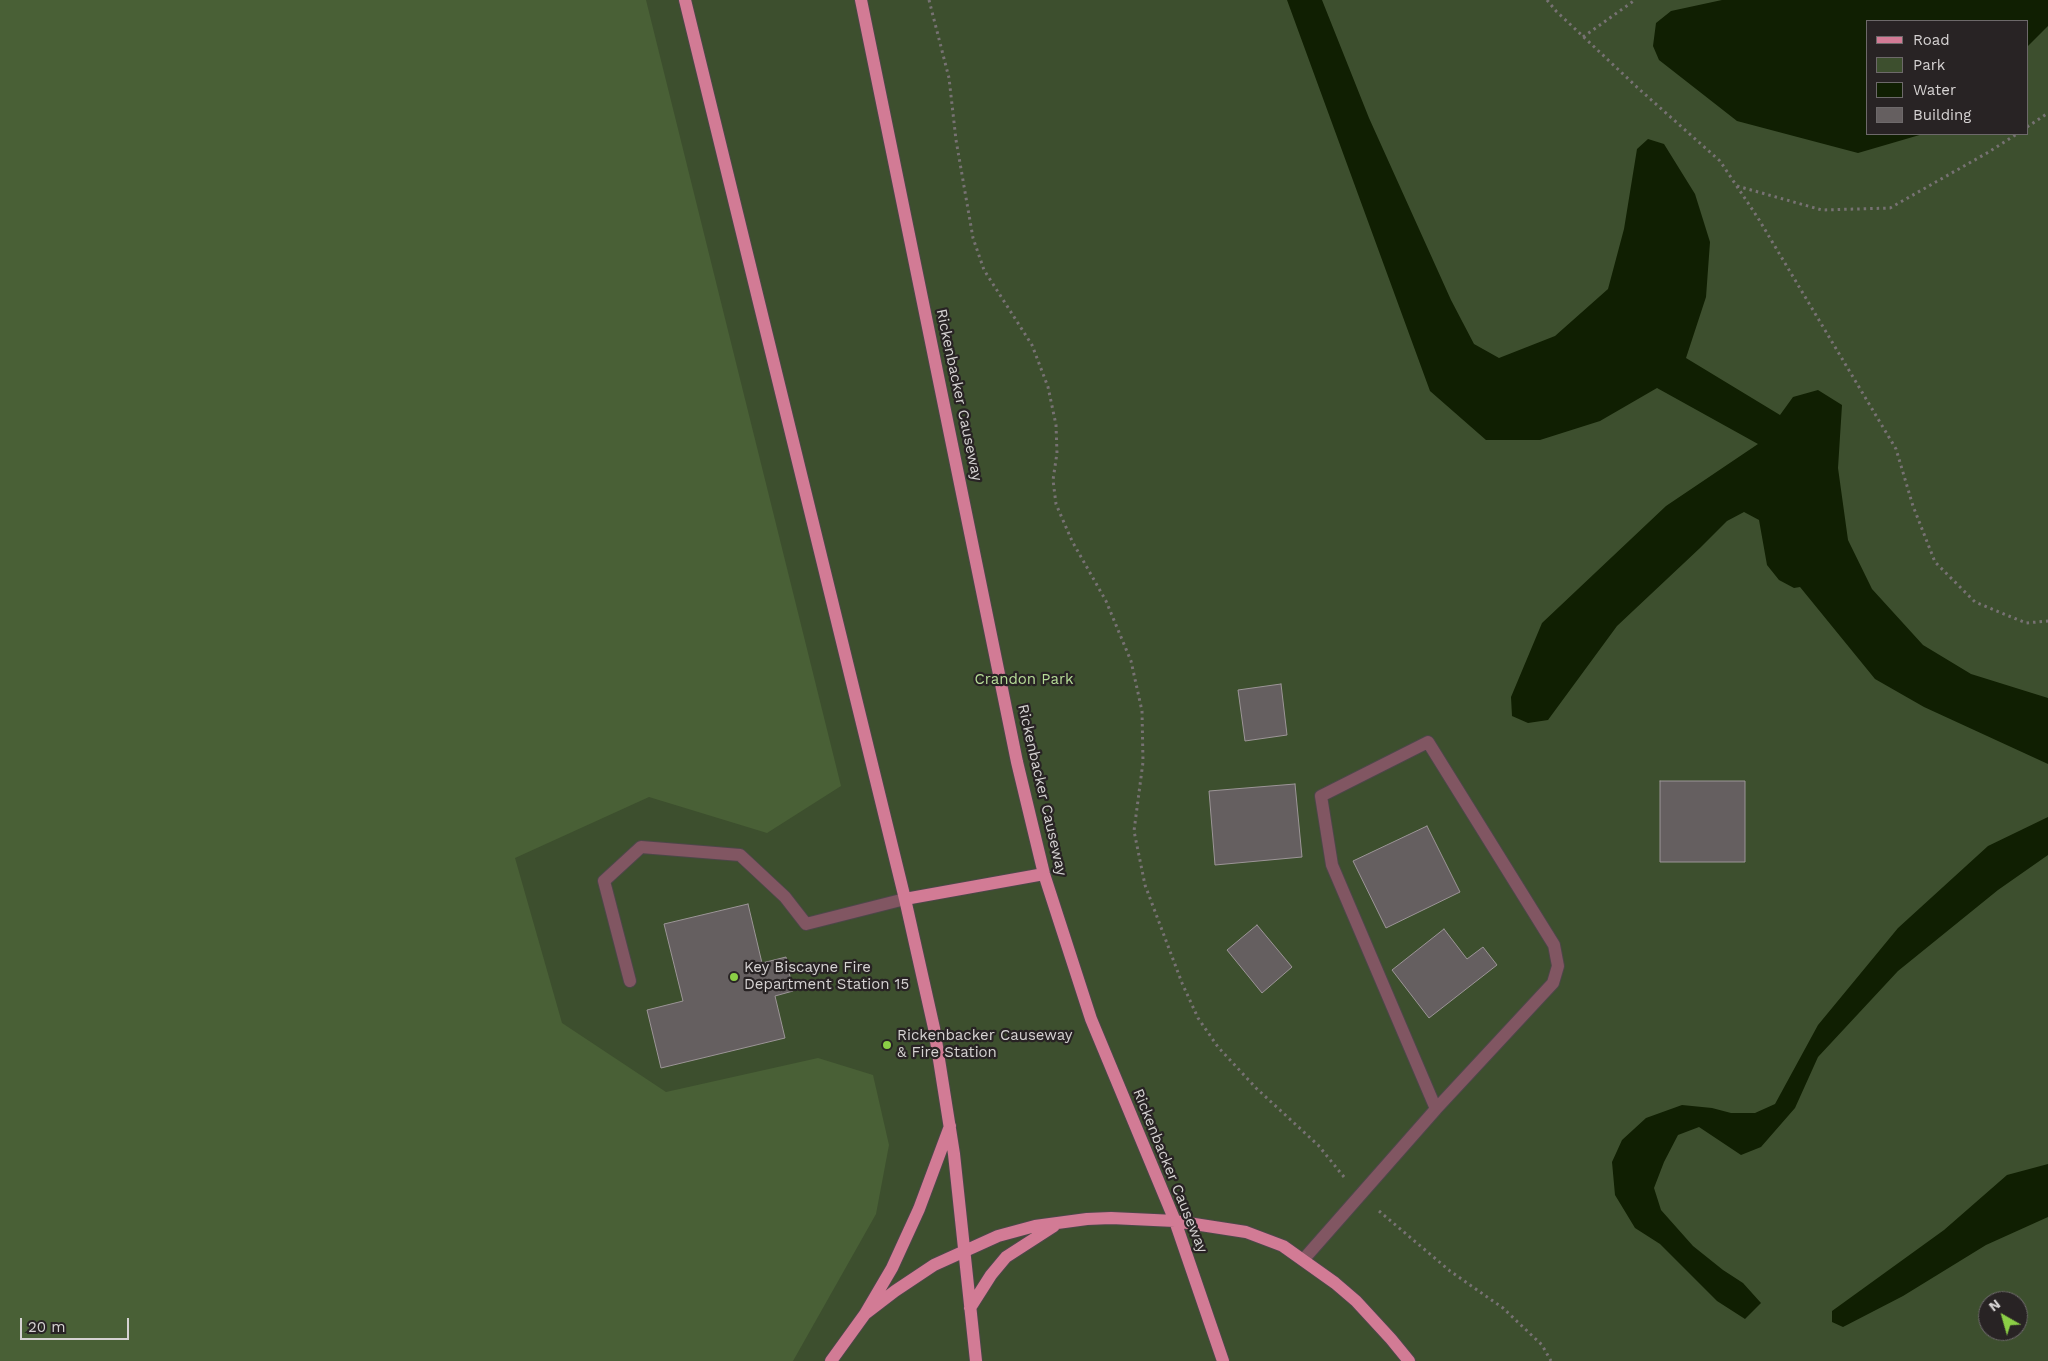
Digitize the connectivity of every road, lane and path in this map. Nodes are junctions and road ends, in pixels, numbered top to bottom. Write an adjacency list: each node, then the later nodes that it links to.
1 (685, 0): 13 (main road)
2 (861, 0): 12 (main road, Rickenbacker Causeway)
3 (928, 0): 17 (path)
4 (1547, 0): 6 (path)
5 (1635, 0): 6 (path)
6 (1583, 36): 10 (path)
7 (2048, 113): 8 (path)
8 (2028, 126)
9 (2015, 135): 10 (path)
10 (1736, 185): 11 (path)
11 (2048, 621)
12 (1044, 874): 13 (main road); 19 (main road, Rickenbacker Causeway)
13 (905, 899): 14 (lane); 16 (main road)
14 (630, 981)
15 (1436, 1109): 15 (lane); 22 (lane)
16 (950, 1126): 21 (main road); 24 (main road)
17 (1350, 1184)
18 (1377, 1210): 29 (path)
19 (1175, 1221): 20 (main road); 22 (main road); 27 (main road, Rickenbacker Causeway)
20 (1058, 1223): 21 (main road); 23 (main road)
21 (964, 1251): 23 (main road); 24 (main road)
22 (1303, 1260): 28 (main road)
23 (970, 1308): 26 (main road)
24 (865, 1314): 25 (main road)
25 (830, 1361)
26 (976, 1361)
27 (1223, 1361)
28 (1409, 1361)
29 (1551, 1361)

